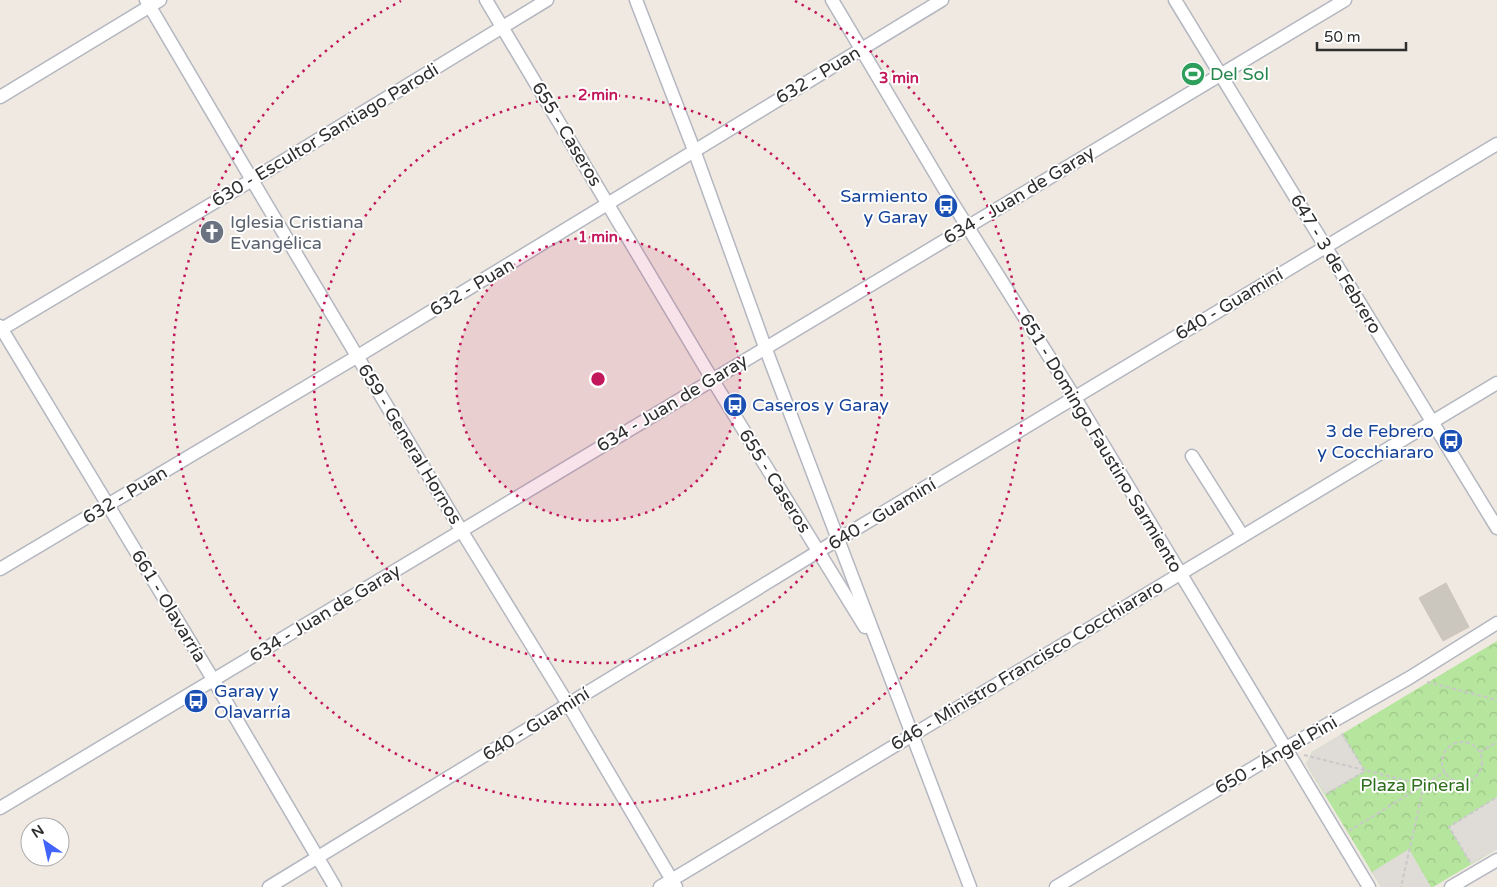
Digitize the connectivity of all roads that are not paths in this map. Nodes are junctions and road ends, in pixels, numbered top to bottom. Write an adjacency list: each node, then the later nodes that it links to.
1 (486, 0): 9 (street, 655 - Caseros)
2 (547, 0): 9 (street, 630 - Escultor Santiago Parodi)
3 (636, 0): 14 (street)
4 (832, 0): 10 (street, 651 - Domingo Faustino Sarmiento)
5 (942, 0): 10 (street, 632 - Puan)
6 (1175, 0): 11 (street, 647 - 3 de Febrero)
7 (1345, 0): 11 (street, 634 - Juan de Garay)
8 (152, 2): 12 (street); 15 (street, 659 - General Hornos)
9 (502, 27): 15 (street, 630 - Escultor Santiago Parodi); 16 (street, 655 - Caseros)
10 (861, 49): 14 (street, 632 - Puan); 17 (street, 651 - Domingo Faustino Sarmiento)
11 (1220, 76): 17 (street, 634 - Juan de Garay); 18 (street, 647 - 3 de Febrero)
12 (0, 97)
13 (1497, 144): 18 (street, 640 - Guaminí)
14 (694, 150): 16 (street, 632 - Puan); 20 (street)
15 (252, 180): 19 (street, 630 - Escultor Santiago Parodi); 21 (street, 659 - General Hornos)
16 (608, 204): 21 (street, 632 - Puan); 22 (street, 655 - Caseros)
17 (967, 226): 20 (street, 634 - Juan de Garay); 24 (street, 651 - Domingo Faustino Sarmiento)
18 (1326, 246): 24 (street, 640 - Guaminí); 25 (street, 647 - 3 de Febrero)
19 (1, 329): 27 (street, 661 - Olavarría)
20 (765, 347): 22 (street, 634 - Juan de Garay); 31 (street)
21 (358, 356): 27 (street, 632 - Puan); 29 (street, 659 - General Hornos)
22 (712, 380): 29 (street, 634 - Juan de Garay); 32 (street, 655 - Caseros)
23 (1497, 383): 25 (street, 646 - Ministro Francisco Cocchiararo)
24 (1075, 398): 31 (street, 640 - Guaminí); 34 (street, 651 - Domingo Faustino Sarmiento)
25 (1431, 421): 28 (street, 647 - 3 de Febrero); 30 (street, 646 - Ministro Francisco Cocchiararo)
26 (1192, 456): 30 (street)
27 (108, 504): 33 (street, 632 - Puan); 37 (street, 661 - Olavarría)
28 (1497, 528)
29 (461, 530): 37 (street, 634 - Juan de Garay); 38 (street, 659 - General Hornos)
30 (1242, 536): 34 (street, 646 - Ministro Francisco Cocchiararo)
31 (839, 540): 32 (street, 640 - Guaminí); 36 (street)
32 (819, 552): 36 (street, 655 - Caseros); 38 (street, 640 - Guaminí)
33 (0, 569)
34 (1180, 573): 39 (street, 646 - Ministro Francisco Cocchiararo); 40 (street, 651 - Domingo Faustino Sarmiento)
35 (1497, 624): 40 (street, 650 - Ángel Pini)
36 (880, 653): 39 (street)
37 (214, 681): 41 (street, 634 - Juan de Garay); 42 (street, 661 - Olavarría)
38 (568, 704): 42 (street, 640 - Guaminí); 44 (street, 659 - General Hornos)
39 (912, 735): 44 (street, 646 - Ministro Francisco Cocchiararo); 48 (street)
40 (1286, 748): 49 (street, 650 - Ángel Pini); 50 (street, 651 - Domingo Faustino Sarmiento)
41 (0, 808)
42 (318, 858): 45 (street, 640 - Guaminí); 46 (street, 661 - Olavarría)
43 (1497, 860): 51 (street)
44 (674, 884): 47 (street, 646 - Ministro Francisco Cocchiararo)
45 (269, 887)
46 (335, 887)
47 (660, 887)
48 (970, 887)
49 (1056, 887)
50 (1369, 887)
51 (1451, 887)

